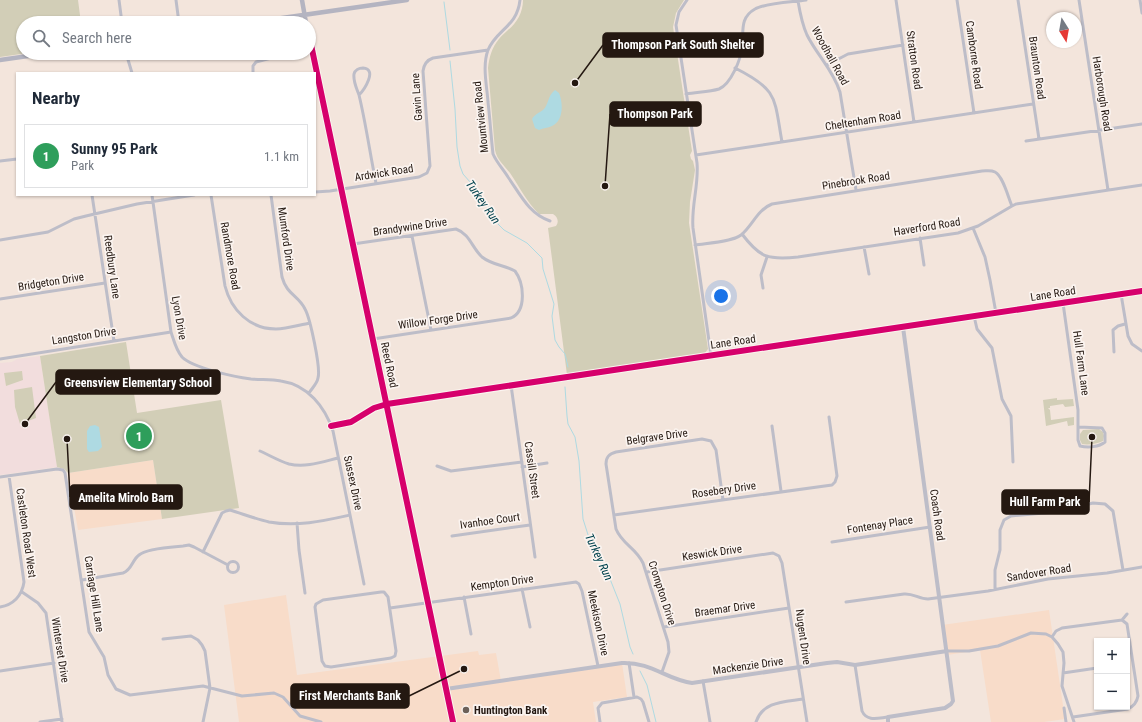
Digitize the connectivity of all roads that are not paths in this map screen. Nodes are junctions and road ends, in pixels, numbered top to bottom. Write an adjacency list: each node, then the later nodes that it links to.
1 (119, 0): 16 (street)
2 (176, 0): 17 (street)
3 (302, 0): 15 (main road)
4 (407, 0): 15 (main road)
5 (520, 0): 20 (street)
6 (687, 0): 30 (street)
7 (806, 0): 13 (street)
8 (896, 0): 19 (street, Stratton Road)
9 (957, 0): 33 (street, Camborne Road)
10 (1018, 0): 32 (street, Braunton Road)
11 (1079, 0): 36 (street, Harborough Road)
12 (1140, 0): 14 (street)
13 (798, 1): 26 (street, Woodhall Road); 27 (street)
14 (1142, 13)
15 (305, 15): 18 (main road)
16 (121, 16)
17 (178, 16)
18 (298, 16)
19 (902, 45): 26 (street); 34 (street, Stratton Road)
20 (488, 50): 44 (street, Gavin Lane); 59 (street, Mountview Road)
21 (16, 58): 22 (main road)
22 (0, 60)
23 (128, 60): 28 (street)
24 (264, 60): 29 (street)
25 (314, 60): 47 (main road, Reed Road)
26 (827, 65): 37 (street, Woodhall Road)
27 (735, 68): 30 (street); 40 (street)
28 (132, 72)
29 (253, 72)
30 (686, 94): 41 (street)
31 (359, 95): 31 (street); 45 (street)
32 (1033, 104): 33 (street, Cheltenham Road); 38 (street, Braunton Road)
33 (974, 113): 34 (street, Cheltenham Road)
34 (914, 122): 37 (street, Cheltenham Road)
35 (1142, 124): 36 (street)
36 (1099, 130): 38 (street); 49 (street, Harborough Road)
37 (847, 132): 40 (street, Cheltenham Road); 48 (street, Woodhall Road)
38 (1039, 139): 39 (street)
39 (1026, 141)
40 (782, 142): 41 (street, Cheltenham Road)
41 (696, 155): 66 (street)
42 (16, 159): 43 (street)
43 (0, 161)
44 (429, 170): 45 (street, Ardwick Road)
45 (376, 183): 47 (street, Ardwick Road)
46 (1142, 185): 49 (street, Haverford Road)
47 (342, 189): 50 (street, Ardwick Road); 65 (main road, Reed Road)
48 (856, 190): 57 (street, Pinebrook Road); 61 (street, Pinebrook Road)
49 (1108, 190): 57 (street, Haverford Road)
50 (316, 192)
51 (92, 196): 58 (street, Reedbury Lane)
52 (152, 196): 56 (street, Lyon Drive)
53 (187, 196): 56 (street)
54 (211, 196): 80 (street, Randmore Road)
55 (271, 196): 80 (street, Mumford Drive)
56 (153, 201): 58 (street); 84 (street, Lyon Drive)
57 (1012, 206): 60 (street, Haverford Road)
58 (95, 214): 64 (street); 71 (street, Reedbury Lane)
59 (550, 221)
60 (973, 228): 63 (street, Haverford Road); 77 (street)
61 (742, 234): 66 (street); 68 (street)
62 (412, 236): 65 (street, Brandywine Drive); 79 (street, Brandywine Drive); 83 (street)
63 (920, 238): 67 (street, Haverford Road); 69 (street)
64 (0, 240)
65 (353, 244): 85 (main road, Reed Road)
66 (695, 244): 89 (street)
67 (864, 247): 68 (street, Haverford Road); 70 (street)
68 (767, 257): 72 (street)
69 (924, 265)
70 (868, 274)
71 (105, 283): 75 (street, Bridgeton Drive); 86 (street, Reedbury Lane)
72 (763, 288)
73 (1142, 291): 74 (street, Lane Road)
74 (1121, 294): 76 (street, Lane Road); 81 (street)
75 (0, 299)
76 (1063, 303): 77 (street, Lane Road); 97 (street, Hull Farm Lane)
77 (996, 313): 78 (street, Lane Road)
78 (974, 316): 82 (street, Lane Road); 102 (street)
79 (506, 319): 83 (street, Willow Forge Drive)
80 (310, 323): 92 (street, Mumford Drive)
81 (1125, 324): 87 (street); 88 (street)
82 (903, 327): 89 (street, Lane Road); 114 (street, Coach Road)
83 (431, 330): 85 (street, Willow Forge Drive)
84 (172, 332): 86 (street, Langston Drive); 92 (street, Lyon Drive)
85 (374, 339): 93 (main road, Reed Road)
86 (114, 341): 90 (street, Langston Drive)
87 (1114, 352)
88 (1142, 352)
89 (712, 355): 91 (street, Lane Road)
90 (0, 358)
91 (511, 385): 93 (street, Lane Road); 101 (street, Cassill Street)
92 (309, 393): 95 (street, Sussex Drive)
93 (387, 404): 95 (street, Lane Road); 133 (main road, Reed Road)
94 (829, 417): 108 (street, Rosebery Drive)
95 (331, 426): 100 (street, Sussex Drive)
96 (772, 426): 108 (street)
97 (1079, 427): 97 (street, Hull Farm Lane)
98 (260, 451): 100 (street)
99 (607, 457): 109 (street, Belgrave Drive); 111 (street, Crompton Drive)
100 (338, 458): 110 (street, Sussex Drive)
101 (522, 462): 104 (street); 105 (street, Cassill Street)
102 (1013, 462)
103 (547, 463): 105 (street)
104 (437, 466)
105 (522, 466): 113 (street, Cassill Street)
106 (9, 476): 107 (street); 124 (street, Carriage Hill Lane); 129 (street, Castleton Road West)
107 (0, 477)
108 (781, 491): 109 (street, Rosebery Drive)
109 (723, 500): 111 (street, Rosebery Drive)
110 (350, 515): 112 (street); 125 (street, Sussex Drive)
111 (614, 515): 123 (street, Crompton Drive)
112 (297, 523): 117 (street); 130 (street)
113 (530, 525): 115 (street, Ivanhoe Court); 119 (street, Cassill Street)
114 (930, 527): 116 (street, Fontenay Place); 132 (street, Coach Road)
115 (452, 536)
116 (832, 542)
117 (203, 552): 120 (street); 124 (street)
118 (779, 556): 123 (street, Keswick Drive); 137 (street, Nugent Drive)
119 (535, 557)
120 (228, 565)
121 (1142, 567): 122 (street, Sandover Road)
122 (1123, 570): 128 (street, Sandover Road); 128 (street)
123 (647, 572): 141 (street, Crompton Drive)
124 (82, 580): 157 (street, Carriage Hill Lane)
125 (364, 584)
126 (579, 584): 127 (street, Kempton Drive); 150 (street, Meekison Drive)
127 (522, 589): 131 (street, Kempton Drive); 140 (street)
128 (995, 589): 132 (street, Sandover Road)
129 (22, 592): 135 (street); 147 (street, Winterset Drive)
130 (305, 593)
131 (464, 597): 133 (street, Kempton Drive); 142 (street)
132 (939, 598): 134 (street, Sandover Road); 145 (street, Coach Road)
133 (428, 602): 136 (street, Kempton Drive); 158 (main road, Reed Road)
134 (846, 602)
135 (0, 608)
136 (390, 608): 136 (street)
137 (789, 608): 141 (street, Braemar Drive); 151 (street, Nugent Drive)
138 (1127, 614): 139 (street)
139 (1122, 620): 143 (street); 146 (street)
140 (530, 626)
141 (664, 627): 154 (street, Crompton Drive)
142 (471, 634)
143 (1052, 637): 145 (street, Mackenzie Drive); 155 (street)
144 (163, 639): 157 (street)
145 (947, 652): 149 (street, Mackenzie Drive); 162 (street, Coach Road)
146 (1132, 662): 163 (street)
147 (54, 663): 153 (street); 164 (street, Winterset Drive)
148 (630, 663): 150 (street, Mackenzie Drive); 154 (street, Mackenzie Drive); 159 (street)
149 (855, 665): 151 (street, Mackenzie Drive); 162 (street)
150 (598, 666): 158 (street, Mackenzie Drive)
151 (798, 668): 156 (street, Mackenzie Drive); 160 (street, Nugent Drive)
152 (1094, 668): 155 (street)
153 (0, 671)
154 (662, 672): 156 (street, Mackenzie Drive)
155 (1064, 673): 163 (street)
156 (703, 681): 172 (street)
157 (210, 688): 165 (street, Carriage Hill Lane); 167 (street)
158 (446, 689): 169 (main road, Reed Road)
159 (634, 697): 170 (street); 171 (street)
160 (803, 699): 173 (street); 174 (street, Nugent Drive)
161 (1064, 708): 176 (street)
162 (888, 717): 175 (street)
163 (1073, 717): 177 (street)
164 (62, 720): 166 (street)
165 (316, 721): 168 (street)
166 (40, 722)
167 (203, 722)
168 (321, 722)
169 (453, 722)
170 (600, 722)
171 (649, 722)
172 (710, 722)
173 (756, 722)
174 (807, 722)
175 (888, 722)
176 (1066, 722)
177 (1074, 722)

